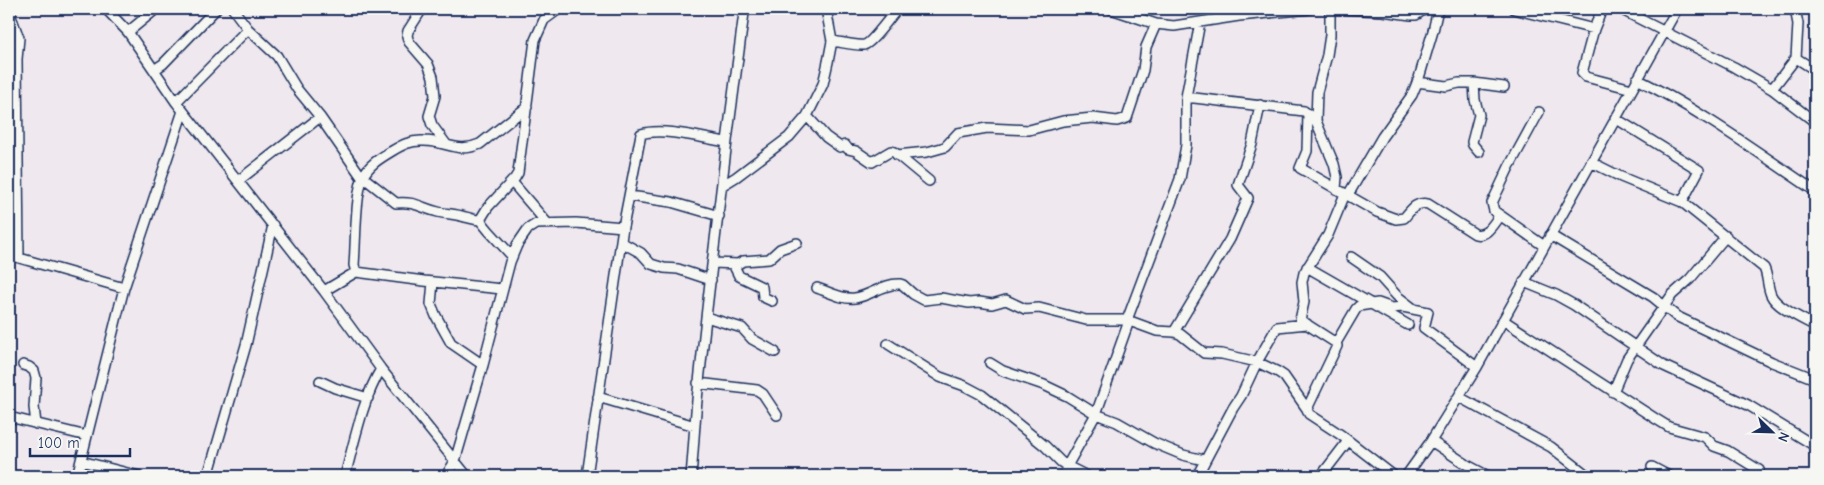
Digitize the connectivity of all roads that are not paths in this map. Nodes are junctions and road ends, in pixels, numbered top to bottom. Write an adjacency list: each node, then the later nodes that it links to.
1 (106, 9): 27 (street)
2 (156, 9): 27 (street)
3 (216, 9): 30 (street)
4 (233, 9): 24 (street)
5 (422, 9): 49 (street)
6 (559, 9): 41 (street)
7 (742, 9): 48 (street)
8 (826, 9): 28 (street)
9 (897, 9): 28 (street)
10 (1111, 9): 23 (street)
11 (1309, 9): 22 (street)
12 (1330, 9): 58 (street)
13 (1344, 9): 14 (street)
14 (1425, 9)
15 (1438, 9): 33 (street)
16 (1514, 9): 25 (street)
17 (1602, 9): 25 (street)
18 (1620, 9): 26 (street)
19 (1677, 9): 26 (street)
20 (1796, 9): 29 (street)
21 (9, 11): 77 (street)
22 (1200, 22): 23 (street); 38 (street)
23 (1156, 24): 51 (street)
24 (248, 29): 39 (street); 45 (street)
25 (1594, 29): 36 (street)
26 (1664, 31): 32 (street); 37 (street)
27 (128, 32): 30 (street)
28 (832, 41): 44 (street)
29 (1796, 58): 31 (street); 37 (street)
30 (154, 70): 39 (street)
31 (1815, 70)
32 (1637, 79): 36 (street); 59 (street)
33 (1417, 82): 34 (street); 60 (street)
34 (1474, 83): 35 (street); 50 (street)
35 (1504, 87)
36 (1632, 89): 46 (street)
37 (1772, 89): 47 (street)
38 (1186, 97): 40 (street); 95 (street)
39 (176, 102): 42 (street)
40 (1260, 104): 58 (street); 99 (street)
41 (526, 107): 49 (street); 56 (street)
42 (183, 111): 55 (street); 85 (street)
43 (1539, 112): 63 (street)
44 (807, 116): 51 (street); 57 (street)
45 (320, 117): 53 (street); 55 (street)
46 (1615, 118): 52 (street); 62 (street)
47 (1815, 122)
48 (726, 142): 57 (street); 61 (street)
49 (446, 144): 53 (street)
50 (1479, 152)
51 (897, 155): 54 (street)
52 (1591, 162): 62 (street); 69 (street)
53 (363, 178): 65 (street); 81 (street)
54 (929, 181)
55 (238, 182): 67 (street)
56 (512, 182): 65 (street); 66 (street)
57 (722, 185): 64 (street)
58 (1336, 189): 60 (street)
59 (1815, 191)
60 (1347, 195): 63 (street); 80 (street)
61 (630, 196): 64 (street); 68 (street)
62 (1682, 202): 70 (street)
63 (1500, 215): 73 (street)
64 (719, 216): 78 (street)
65 (480, 220): 75 (street)
66 (546, 223): 68 (street); 75 (street)
67 (273, 225): 88 (street); 135 (street)
68 (623, 227): 71 (street)
69 (1550, 235): 73 (street); 91 (street)
70 (1726, 236): 91 (street); 98 (street)
71 (621, 242): 82 (street); 114 (street)
72 (797, 242): 79 (street)
73 (1544, 246): 84 (street)
74 (9, 255): 77 (street)
75 (512, 256): 87 (street)
76 (1351, 257): 92 (street)
77 (19, 258): 85 (street)
78 (713, 263): 79 (street); 82 (street)
79 (733, 264): 89 (street)
80 (1307, 267): 90 (street); 96 (street)
81 (356, 272): 83 (street); 88 (street)
82 (710, 280): 93 (street)
83 (433, 282): 87 (street); 107 (street)
84 (1524, 282): 94 (street); 102 (street)
85 (124, 288): 123 (street)
86 (817, 288): 95 (street)
87 (502, 289): 107 (street)
88 (324, 291): 109 (street)
89 (772, 301)
90 (1372, 304): 92 (street); 97 (street); 100 (street)
91 (1665, 306): 102 (street); 110 (street)
92 (1414, 309): 108 (street)
93 (706, 317): 103 (street); 112 (street)
94 (1503, 320): 108 (street); 113 (street)
95 (1128, 321): 99 (street); 118 (street)
96 (1307, 324): 100 (street); 104 (street)
97 (1408, 325)
98 (1815, 326)
99 (1174, 332): 104 (street)
100 (1336, 343): 117 (street)
101 (888, 344): 130 (street)
102 (1635, 347): 113 (street); 126 (street)
103 (775, 352)
104 (1257, 362): 117 (street); 127 (street)
105 (990, 363): 118 (street)
106 (23, 365): 121 (street)
107 (483, 365): 129 (street)
108 (1477, 366): 115 (street)
109 (381, 369): 116 (street); 129 (street)
110 (1815, 379)
111 (320, 381): 116 (street)
112 (698, 383): 119 (street); 122 (street)
113 (1613, 392): 132 (street)
114 (598, 397): 122 (street); 139 (street)
115 (1459, 397): 125 (street); 148 (street)
116 (368, 398): 136 (street)
117 (1307, 409): 124 (street)
118 (1096, 414): 127 (street); 130 (street)
119 (777, 415)
120 (9, 417): 121 (street)
121 (36, 424): 123 (street)
122 (695, 426): 140 (street)
123 (87, 436): 128 (street)
124 (1348, 441): 144 (street); 145 (street)
125 (1431, 441): 146 (street); 147 (street)
126 (1815, 446)
127 (1204, 460): 143 (street)
128 (81, 461): 133 (street); 134 (street)
129 (455, 461): 137 (street); 138 (street)
130 (1067, 466): 141 (street); 142 (street)
131 (1652, 467): 149 (street)
132 (1759, 470)
133 (77, 476)
134 (138, 476)
135 (208, 476)
136 (345, 476)
137 (446, 476)
138 (467, 476)
139 (587, 476)
140 (691, 476)
141 (1064, 476)
142 (1087, 476)
143 (1197, 476)
144 (1321, 476)
145 (1394, 476)
146 (1406, 476)
147 (1488, 476)
148 (1588, 476)
149 (1669, 476)

